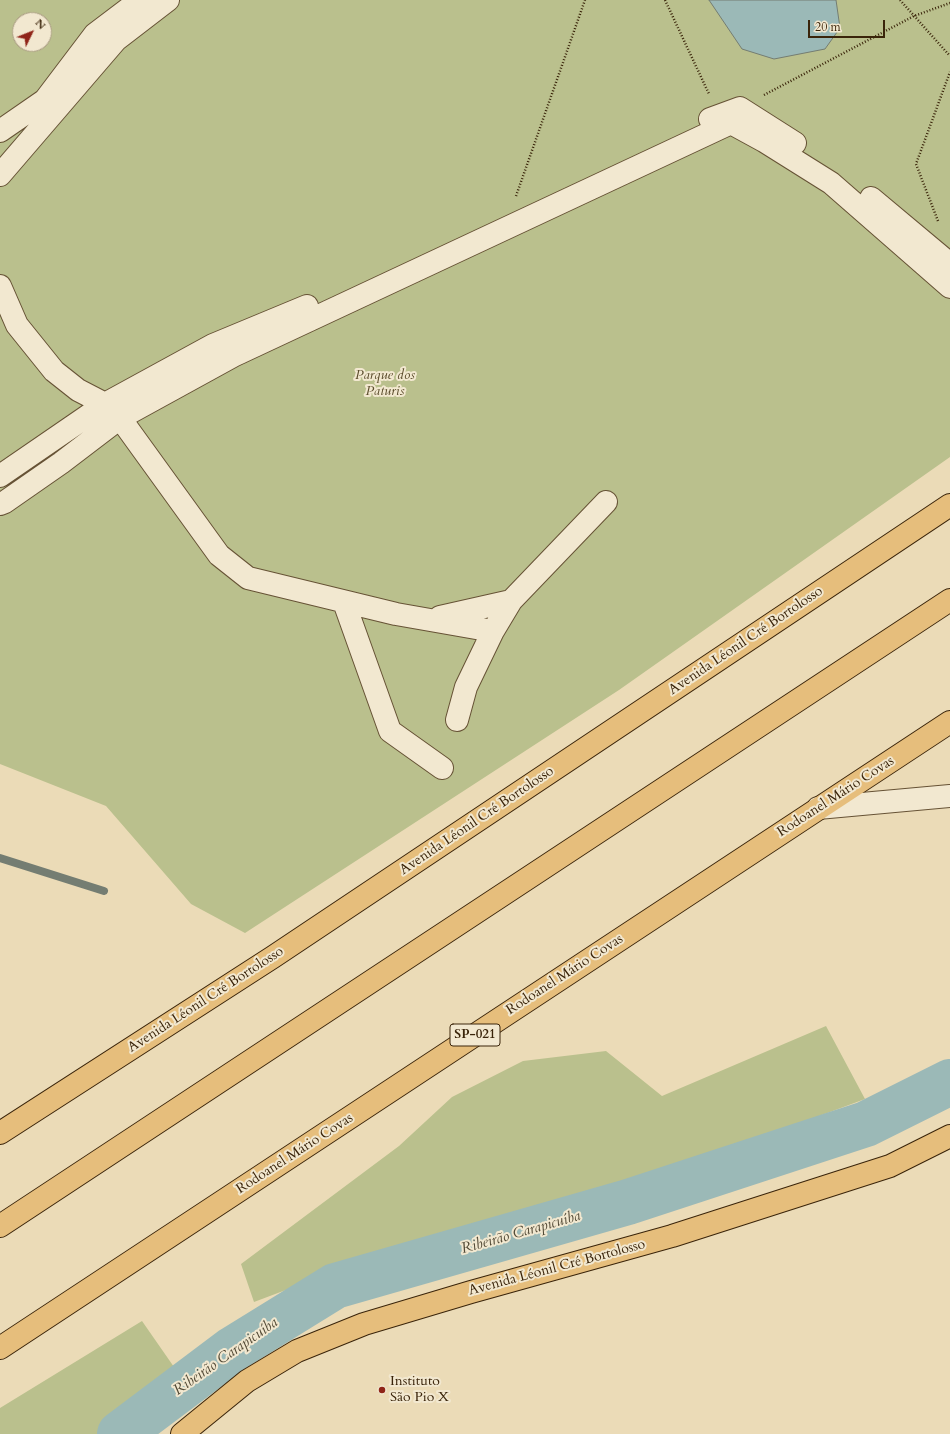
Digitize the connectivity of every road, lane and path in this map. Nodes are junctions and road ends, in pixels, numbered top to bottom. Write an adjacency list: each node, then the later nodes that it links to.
1 (140, 0): 12 (lane)
2 (168, 0): 13 (lane)
3 (585, 0): 14 (path)
4 (665, 0): 11 (path)
5 (900, 0): 7 (path)
6 (950, 3): 7 (path)
7 (914, 16): 8 (path); 10 (path)
8 (950, 56)
9 (950, 72): 15 (path)
10 (740, 108): 11 (lane); 16 (lane)
11 (719, 115): 14 (lane)
12 (0, 131)
13 (0, 175)
14 (510, 214): 19 (lane)
15 (940, 225)
16 (950, 264)
17 (0, 286): 19 (lane)
18 (950, 287): 19 (lane)
19 (112, 411): 20 (lane); 22 (lane); 26 (lane)
20 (0, 476)
21 (606, 502): 25 (lane)
22 (0, 504)
23 (950, 505): 34 (main road, Avenida Léonil Cré Bortolosso)
24 (950, 600): 36 (main road)
25 (511, 601): 27 (lane); 28 (lane)
26 (344, 602): 27 (lane); 31 (lane)
27 (429, 620): 28 (lane)
28 (493, 631): 29 (lane)
29 (457, 720)
30 (950, 722): 33 (main road, Rodoanel Mário Covas / SP-021)
31 (442, 768)
32 (950, 796): 33 (lane)
33 (818, 808): 37 (main road, Rodoanel Mário Covas / SP-021)
34 (0, 1133)
35 (950, 1136): 38 (main road, Avenida Léonil Cré Bortolosso)
36 (0, 1226)
37 (0, 1348)
38 (191, 1431)

